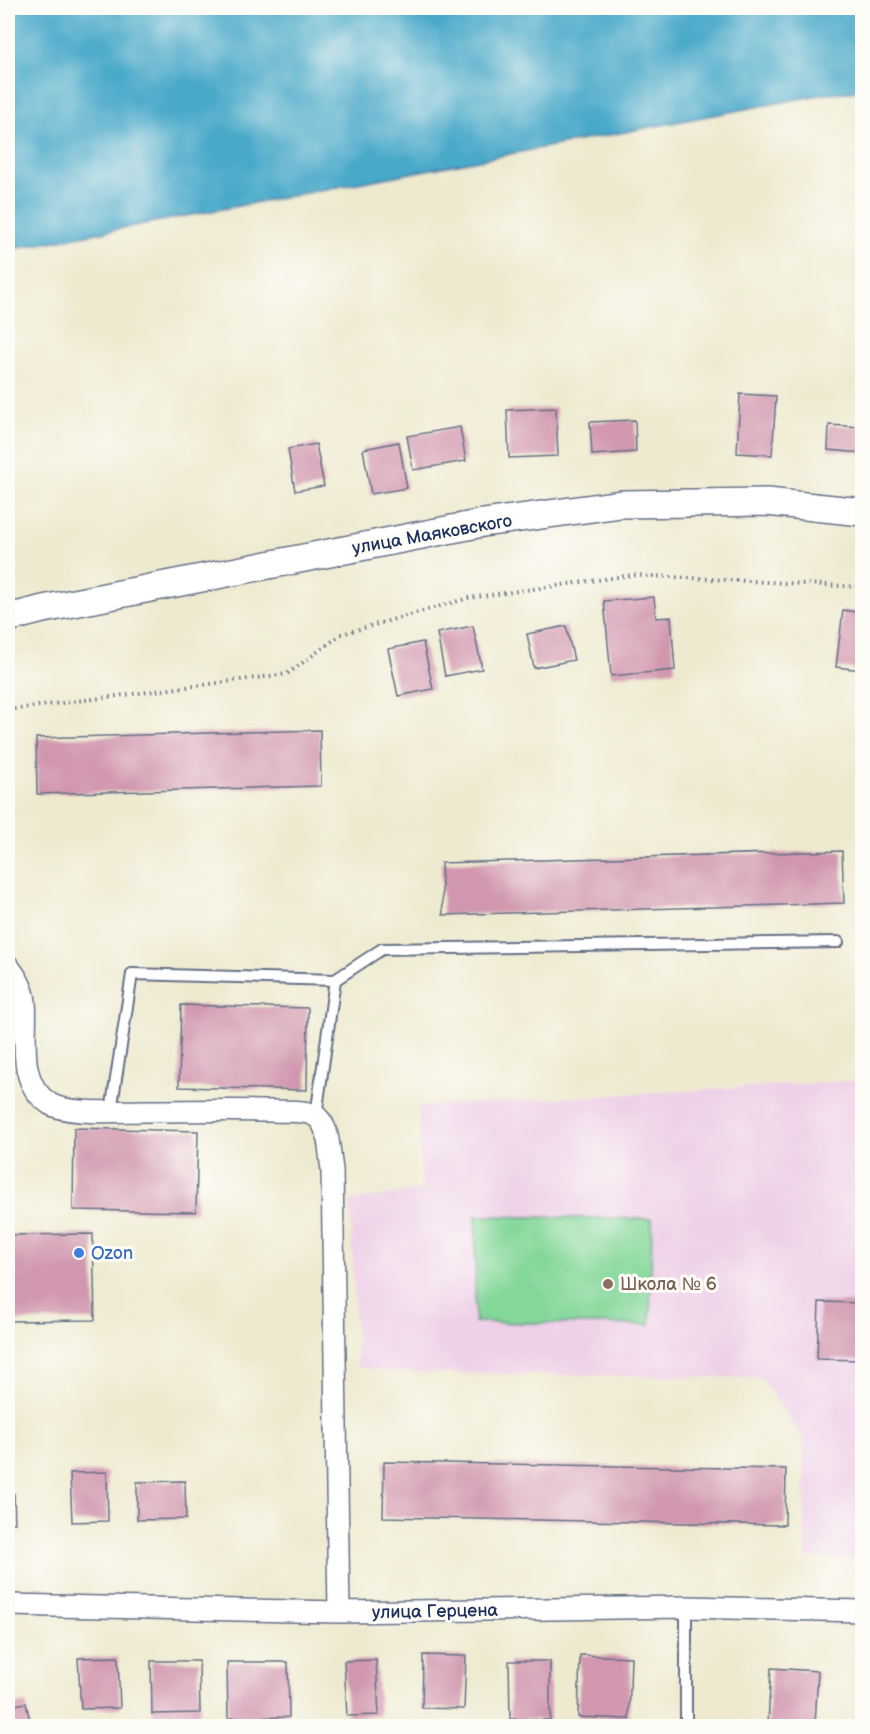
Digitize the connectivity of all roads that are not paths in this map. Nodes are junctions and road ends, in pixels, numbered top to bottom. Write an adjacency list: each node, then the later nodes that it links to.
1 (862, 512): 2 (street, улица Маяковского)
2 (8, 618)
3 (838, 942): 5 (lane)
4 (8, 966): 6 (street)
5 (335, 981): 6 (lane); 7 (lane)
6 (111, 1111): 7 (street)
7 (316, 1116): 11 (street)
8 (8, 1605): 11 (street, улица Герцена)
9 (686, 1607): 10 (street, улица Герцена); 11 (street, улица Герцена); 12 (lane)
10 (862, 1611)
11 (339, 1612)
12 (686, 1726)

